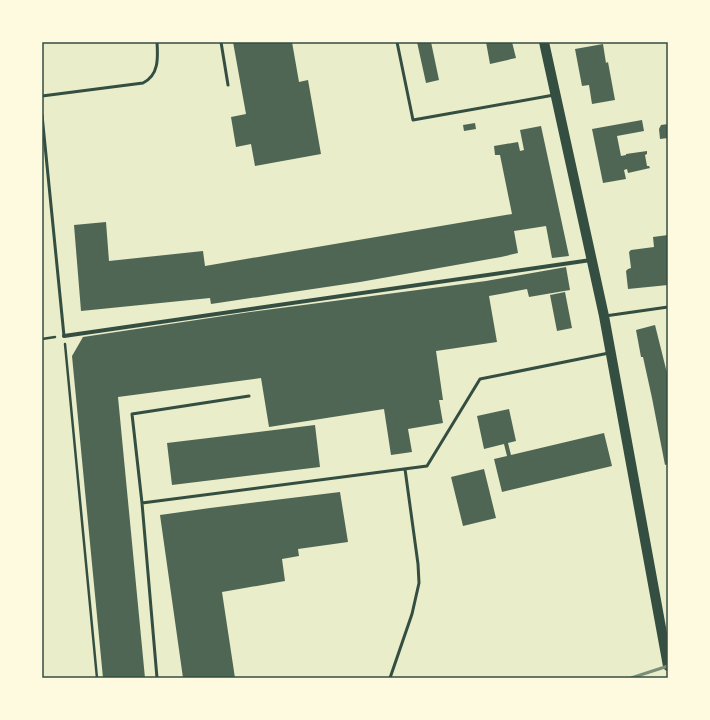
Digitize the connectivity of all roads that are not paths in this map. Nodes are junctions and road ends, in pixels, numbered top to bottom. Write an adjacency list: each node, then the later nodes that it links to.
1 (157, 42): 7 (lane)
2 (221, 42): 5 (lane)
3 (397, 42): 6 (lane)
4 (544, 42): 6 (main road)
5 (228, 85)
6 (556, 95): 9 (main road)
7 (42, 96)
8 (42, 115): 12 (lane)
9 (591, 260): 11 (main road); 12 (street)
10 (668, 307): 11 (lane)
11 (604, 316): 13 (main road)
12 (64, 336)
13 (611, 353): 15 (lane); 17 (main road)
14 (249, 396): 16 (lane)
15 (405, 469): 16 (lane); 19 (lane)
16 (142, 503): 18 (lane)
17 (668, 666)
18 (157, 678)
19 (390, 678)

